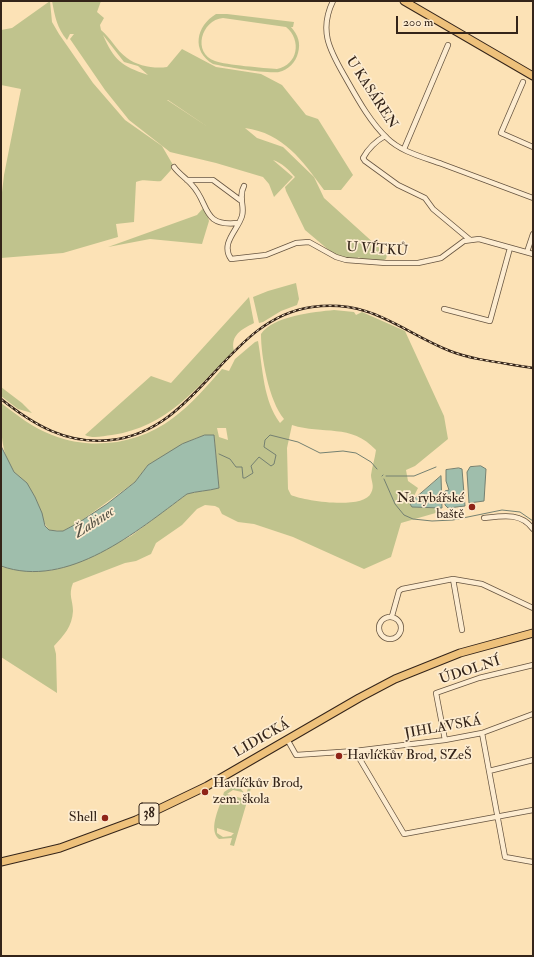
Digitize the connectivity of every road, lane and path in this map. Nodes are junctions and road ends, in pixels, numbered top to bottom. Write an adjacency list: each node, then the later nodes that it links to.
1 (333, 1): 6 (street, U KASÁREN)
2 (404, 1): 4 (main road)
3 (448, 45): 8 (street)
4 (533, 76)
5 (523, 82): 7 (street)
6 (385, 136): 8 (street, U KASÁREN); 16 (street)
7 (533, 147)
8 (404, 149): 12 (street, U KASÁREN)
9 (174, 167): 10 (street)
10 (186, 180): 13 (street); 14 (street)
11 (244, 186): 13 (street)
12 (533, 198)
13 (240, 200): 14 (street)
14 (238, 223): 16 (street, U VÍTKŮ)
15 (533, 234): 18 (street)
16 (469, 239): 17 (street)
17 (510, 248): 18 (street); 20 (street)
18 (528, 252): 19 (street)
19 (533, 254)
20 (444, 309)
21 (484, 518): 22 (street)
22 (533, 529)
23 (452, 579): 24 (street); 25 (street); 26 (street)
24 (533, 608)
25 (392, 616): 25 (street)
26 (462, 630)
27 (533, 633): 31 (main road, LIDICKÁ / 38)
28 (533, 665): 32 (street, ÚDOLNÍ)
29 (533, 714): 30 (street, JIHLAVSKÁ)
30 (482, 733): 32 (street, JIHLAVSKÁ); 35 (street)
31 (287, 740): 33 (street, JIHLAVSKÁ); 38 (main road, LIDICKÁ / 38)
32 (445, 740): 33 (street, JIHLAVSKÁ)
33 (355, 751): 37 (street)
34 (533, 760): 35 (street)
35 (489, 771): 37 (street)
36 (533, 810): 37 (street)
37 (497, 816): 39 (street)
38 (5, 861): 40 (main road)
39 (533, 862)
40 (1, 866)

